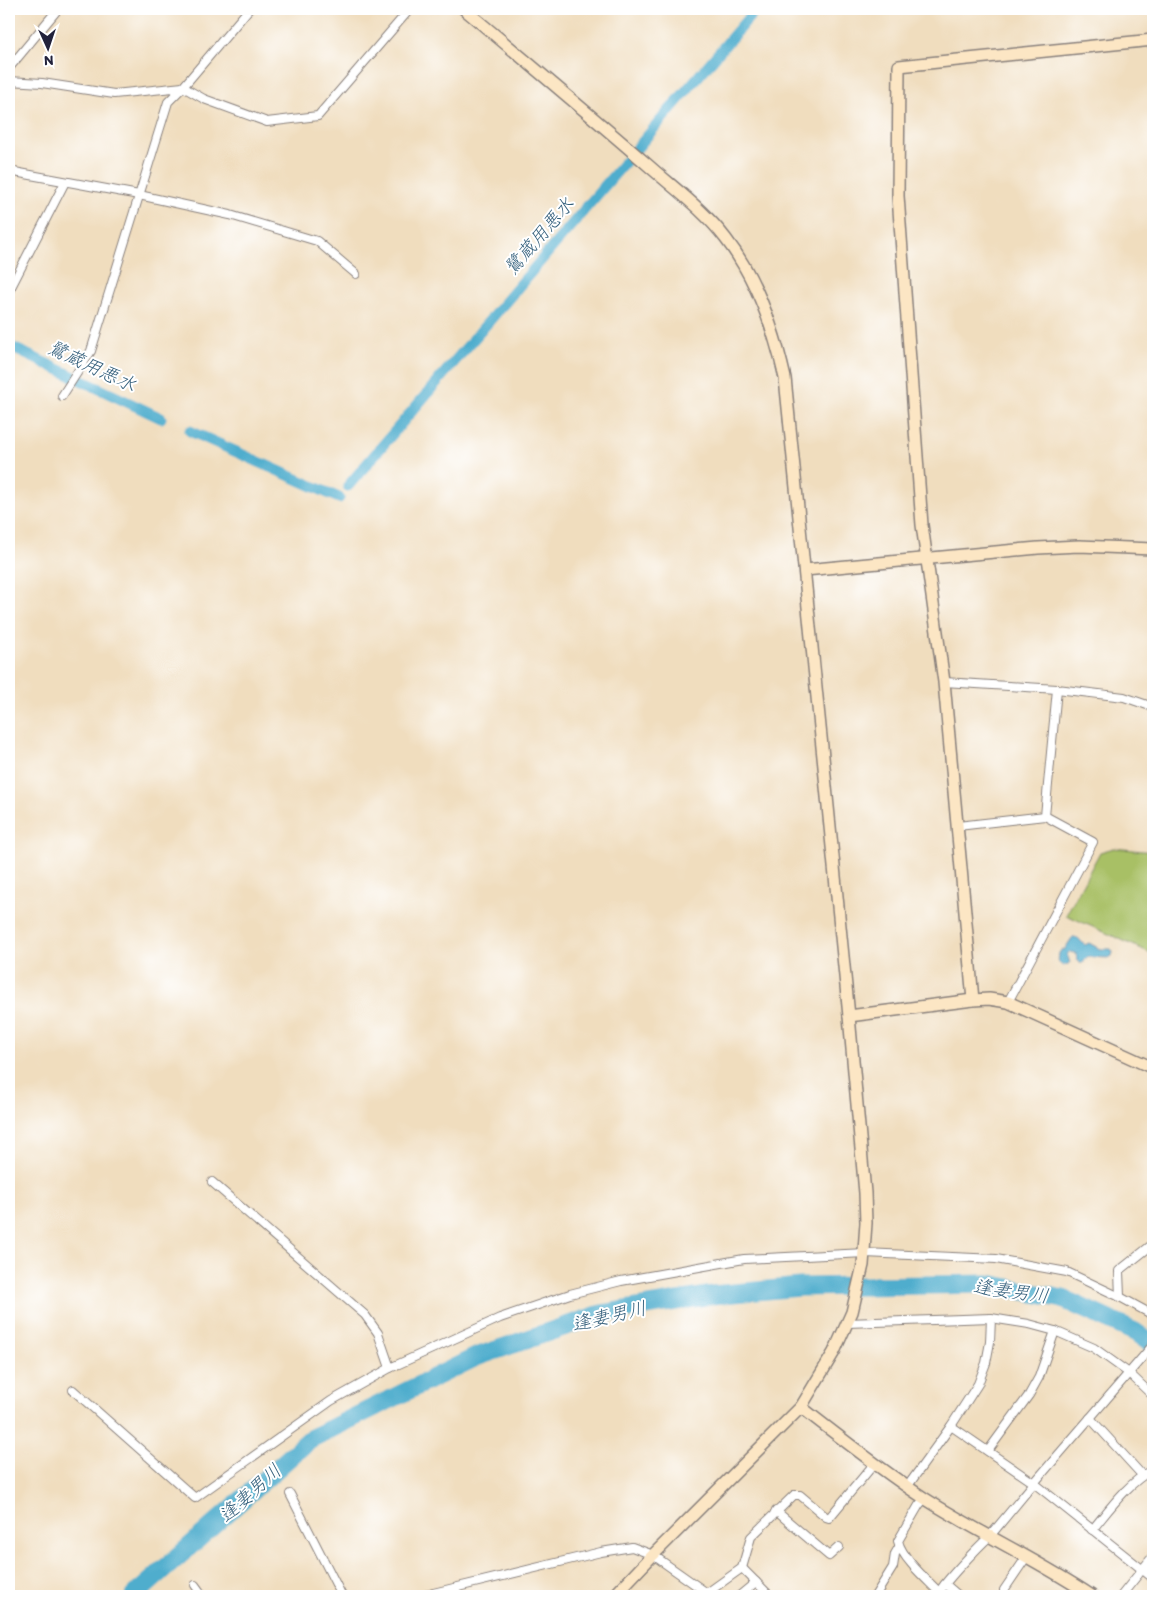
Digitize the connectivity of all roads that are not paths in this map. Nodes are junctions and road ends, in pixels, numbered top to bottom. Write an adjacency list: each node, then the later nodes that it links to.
1 (58, 9): 6 (street)
2 (249, 9): 8 (street)
3 (410, 9): 8 (street)
4 (464, 9): 17 (street)
5 (1153, 40): 16 (street)
6 (9, 68)
7 (9, 82): 8 (street)
8 (183, 87): 11 (street)
9 (9, 171): 10 (street)
10 (65, 182): 11 (street); 13 (street)
11 (139, 195): 12 (street); 14 (street)
12 (356, 274)
13 (9, 291)
14 (62, 396)
15 (1153, 549): 16 (street)
16 (927, 560): 17 (street); 18 (street)
17 (805, 570): 25 (street)
18 (944, 682): 19 (street); 22 (street)
19 (1057, 690): 20 (street); 21 (street)
20 (1153, 707)
21 (1045, 816): 22 (street); 24 (street)
22 (958, 826): 23 (street)
23 (973, 1000): 24 (street); 25 (street)
24 (1008, 1002): 26 (street)
25 (849, 1016): 29 (street)
26 (1153, 1068)
27 (212, 1182): 36 (street)
28 (1153, 1244): 30 (street)
29 (864, 1259): 30 (street); 33 (street); 36 (street)
30 (1120, 1297): 31 (street)
31 (1153, 1315)
32 (991, 1318): 33 (street); 34 (street); 42 (street)
33 (847, 1323): 40 (street)
34 (1055, 1331): 37 (street); 43 (street)
35 (1153, 1345): 37 (street)
36 (390, 1368): 38 (street)
37 (1129, 1373): 39 (street); 41 (street)
38 (74, 1390)
39 (1153, 1396)
40 (801, 1407): 44 (street); 56 (street)
41 (1090, 1418): 46 (street); 47 (street)
42 (951, 1426): 43 (street); 48 (street)
43 (988, 1451): 47 (street)
44 (874, 1464): 48 (street); 51 (street)
45 (1153, 1469): 46 (street)
46 (1142, 1475): 52 (street)
47 (1034, 1483): 52 (street); 53 (street)
48 (907, 1487): 50 (street)
49 (290, 1494): 67 (street)
50 (925, 1498): 53 (street); 55 (street)
51 (776, 1511): 54 (street); 59 (street)
52 (1092, 1530): 60 (street)
53 (990, 1536): 57 (street); 63 (street)
54 (839, 1547)
55 (899, 1547): 65 (street); 72 (street)
56 (653, 1555): 59 (street); 68 (street); 69 (street)
57 (1027, 1556): 74 (street); 75 (street)
58 (1153, 1556): 60 (street)
59 (742, 1568): 62 (street)
60 (1143, 1570): 61 (street); 76 (street)
61 (1153, 1578)
62 (756, 1582): 70 (street); 71 (street)
63 (945, 1584): 65 (street); 73 (street)
64 (195, 1585): 66 (street)
65 (938, 1594)
66 (203, 1596)
67 (342, 1596)
68 (421, 1596)
69 (614, 1596)
70 (738, 1596)
71 (770, 1596)
72 (875, 1596)
73 (959, 1596)
74 (1005, 1596)
75 (1092, 1596)
76 (1121, 1596)

